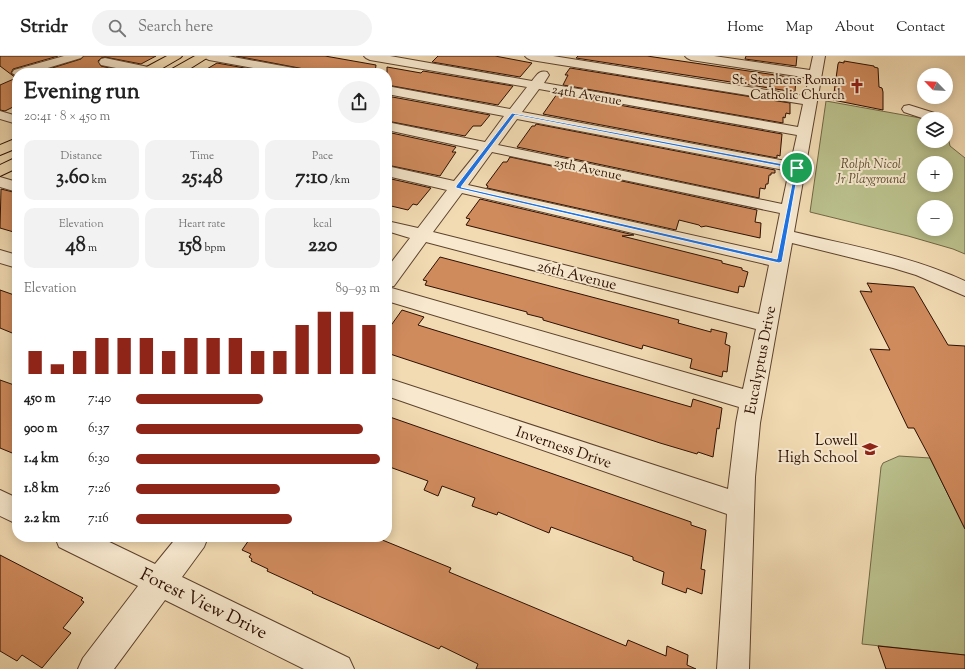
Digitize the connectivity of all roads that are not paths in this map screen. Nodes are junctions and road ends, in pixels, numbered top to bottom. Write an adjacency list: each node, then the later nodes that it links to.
1 (77, 56): 11 (street)
2 (176, 56): 13 (main road)
3 (204, 56): 14 (main road)
4 (209, 56): 15 (street)
5 (370, 56): 17 (street, 24th Avenue)
6 (531, 56): 9 (street)
7 (691, 56): 16 (street)
8 (819, 56): 16 (street, Eucalyptus Drive)
9 (556, 58): 17 (street); 19 (street)
10 (105, 62): 12 (street)
11 (37, 68)
12 (130, 68)
13 (154, 68)
14 (183, 68)
15 (272, 68)
16 (816, 75): 19 (street, Eucalyptus Drive)
17 (535, 85): 22 (street); 26 (street, 24th Avenue)
18 (392, 91): 22 (street)
19 (810, 101): 26 (street, Eucalyptus Drive)
20 (909, 109): 21 (street)
21 (918, 112)
22 (514, 114): 28 (street); 31 (street)
23 (0, 115): 24 (street)
24 (12, 119)
25 (392, 127): 28 (street, 25th Avenue)
26 (804, 132): 31 (street, Eucalyptus Drive)
27 (12, 145): 29 (main road)
28 (488, 147): 36 (street); 37 (street, 25th Avenue)
29 (0, 151)
30 (12, 165): 32 (main road)
31 (797, 168): 37 (street, Eucalyptus Drive)
32 (0, 171)
33 (392, 172): 36 (street)
34 (0, 182): 35 (street)
35 (12, 186)
36 (458, 187): 39 (street); 43 (street)
37 (789, 210): 40 (street, Eucalyptus Drive)
38 (392, 227): 39 (street, 26th Avenue)
39 (422, 235): 44 (street); 47 (street, 26th Avenue)
40 (784, 235): 43 (street, Eucalyptus Drive); 45 (street)
41 (0, 256): 42 (street)
42 (12, 260)
43 (779, 262): 47 (street, Eucalyptus Drive)
44 (392, 274)
45 (965, 289)
46 (392, 295): 49 (street)
47 (767, 324): 49 (street, Eucalyptus Drive)
48 (392, 389): 51 (street, Inverness Drive)
49 (752, 400): 51 (street, Eucalyptus Drive)
50 (0, 503): 52 (street)
51 (741, 506): 58 (street, Eucalyptus Drive)
52 (12, 509)
53 (79, 542): 55 (street, Forest View Drive)
54 (190, 542): 55 (street)
55 (160, 582): 56 (street); 57 (street, Forest View Drive)
56 (94, 669)
57 (338, 669)
58 (733, 669)

